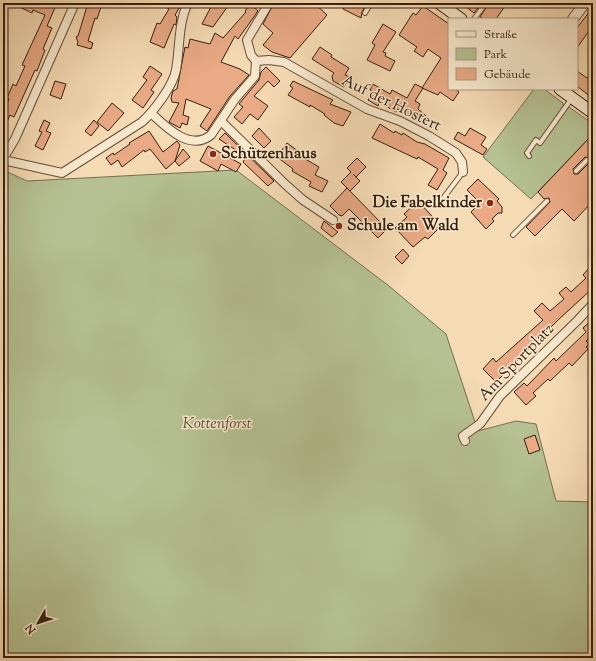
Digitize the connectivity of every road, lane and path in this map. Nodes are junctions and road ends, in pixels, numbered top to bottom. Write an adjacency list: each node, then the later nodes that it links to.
1 (75, 3): 19 (street)
2 (188, 3): 16 (street)
3 (269, 3): 12 (street)
4 (371, 3): 8 (lane)
5 (439, 3): 9 (main road)
6 (486, 3): 10 (lane)
7 (585, 3): 11 (street)
8 (365, 12)
9 (460, 18)
10 (475, 18)
11 (574, 18)
12 (256, 61): 17 (street); 22 (street, Auf der Hostert)
13 (561, 90): 14 (main road)
14 (572, 98): 15 (main road); 18 (lane)
15 (593, 113)
16 (151, 114): 17 (street); 19 (street)
17 (221, 121): 25 (street)
18 (529, 156)
19 (3, 160)
20 (587, 160): 21 (lane)
21 (576, 171)
22 (463, 172): 24 (lane, Auf der Hostert)
23 (547, 201): 26 (lane)
24 (438, 205)
25 (333, 220)
26 (512, 235)
27 (593, 304): 28 (street, Am Sportplatz)
28 (465, 441)

